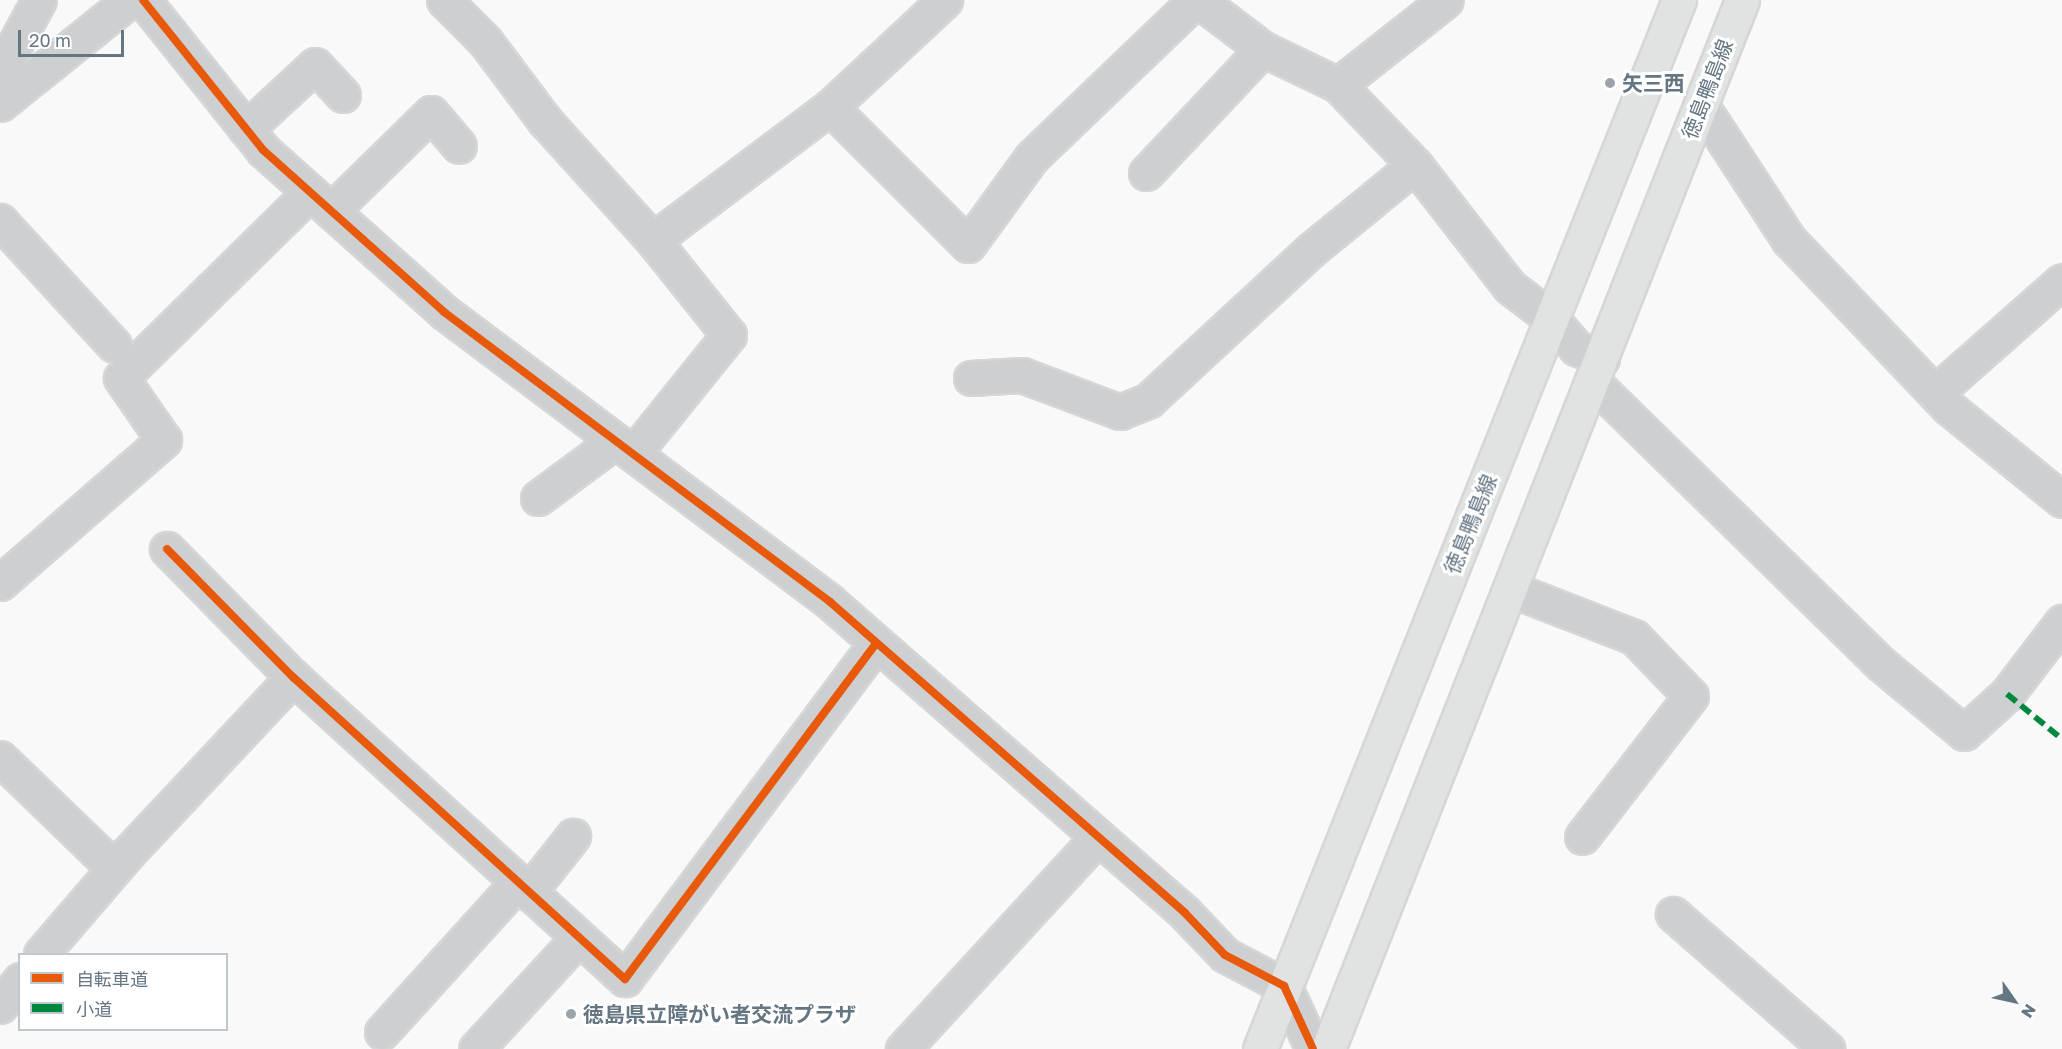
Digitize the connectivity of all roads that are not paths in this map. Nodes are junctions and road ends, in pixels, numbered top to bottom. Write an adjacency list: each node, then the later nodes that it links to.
1 (39, 0): 11 (street)
2 (130, 0): 14 (street)
3 (143, 0): 17 (street)
4 (444, 0): 23 (street)
5 (945, 0): 16 (street)
6 (1197, 0): 10 (street); 16 (street)
7 (1679, 0): 25 (main road, 徳島鴨島線)
8 (1742, 0): 15 (main road, 徳島鴨島線)
9 (1433, 4): 12 (street)
10 (1263, 50): 12 (street); 20 (street)
11 (0, 72)
12 (1338, 85): 19 (street)
13 (343, 95): 17 (street)
14 (0, 104)
15 (1701, 105): 27 (main road, 徳島鴨島線); 29 (street)
16 (830, 107): 23 (street)
17 (246, 129): 21 (street)
18 (459, 146): 21 (street)
19 (1415, 165): 25 (street); 28 (street)
20 (1146, 173)
21 (321, 202): 30 (street); 34 (street)
22 (0, 221): 26 (street)
23 (653, 240): 30 (street)
24 (2062, 281): 29 (street)
25 (1552, 319): 27 (street); 49 (main road, 徳島鴨島線)
26 (114, 345)
27 (1598, 370): 35 (main road, 徳島鴨島線); 36 (street)
28 (971, 378)
29 (1935, 393): 32 (street)
30 (624, 448): 31 (street); 37 (street)
31 (538, 498)
32 (2062, 500)
33 (167, 549): 38 (street)
34 (0, 584)
35 (1513, 590): 42 (street); 56 (main road, 徳島鴨島線)
36 (2062, 622)
37 (876, 643): 41 (street); 46 (street)
38 (293, 678): 43 (street); 44 (street)
39 (0, 758): 43 (street)
40 (573, 836): 44 (street)
41 (1098, 837): 49 (street); 53 (street)
42 (1582, 837)
43 (114, 868): 47 (street)
44 (523, 888): 46 (street); 51 (street)
45 (1673, 914): 57 (street)
46 (578, 938): 52 (street)
47 (42, 953)
48 (18, 983): 50 (street)
49 (1284, 986): 54 (main road, 徳島鴨島線); 55 (street)
50 (0, 1006)
51 (382, 1032)
52 (476, 1049)
53 (903, 1049)
54 (1260, 1049)
55 (1313, 1049)
56 (1328, 1049)
57 (1827, 1049)

